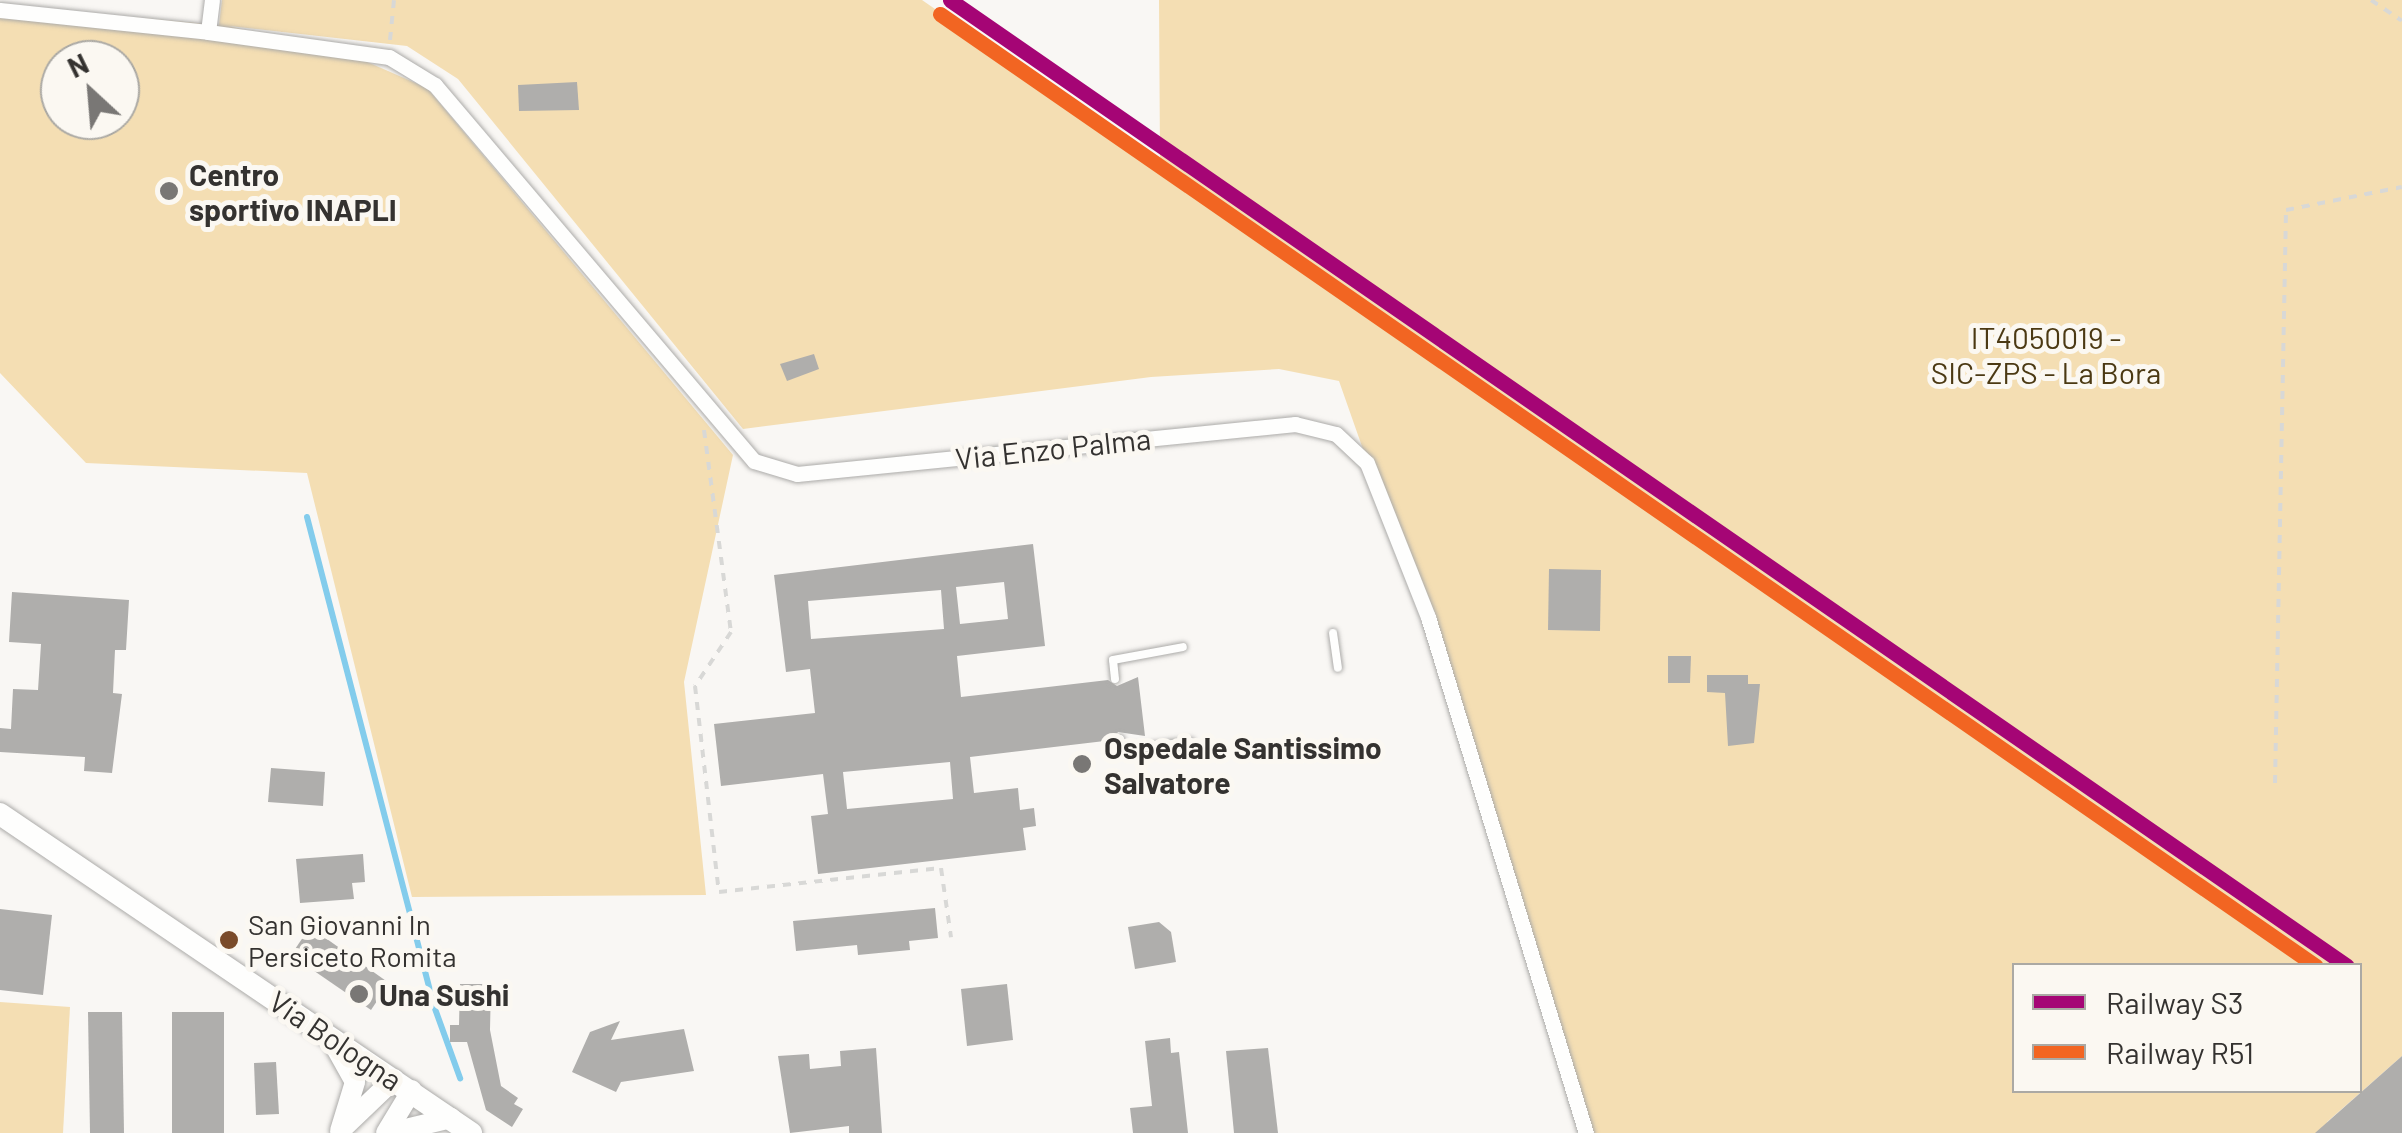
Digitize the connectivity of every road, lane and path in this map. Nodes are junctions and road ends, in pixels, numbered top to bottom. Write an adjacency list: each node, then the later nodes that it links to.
1 (212, 0): 6 (street)
2 (2371, 0): 5 (path)
3 (36, 6): 4 (street, Via Enzo Palma); 6 (street, Via Enzo Palma)
4 (0, 10)
5 (2402, 21)
6 (208, 32): 25 (street, Via Enzo Palma)
7 (2402, 187): 15 (path)
8 (702, 423): 17 (path)
9 (1333, 633): 11 (lane)
10 (1183, 647): 12 (lane)
11 (1338, 668)
12 (1115, 679)
13 (1120, 739): 14 (lane)
14 (1191, 742)
15 (2274, 784)
16 (0, 814): 18 (main road, Via Bologna)
17 (951, 937)
18 (330, 1038): 19 (main road, Via Bologna); 22 (street)
19 (403, 1085): 20 (main road, Via Bologna); 22 (street); 23 (street)
20 (451, 1118): 21 (street); 24 (main road, Via Bologna)
21 (412, 1130): 23 (street)
22 (338, 1132)
23 (387, 1133)
24 (471, 1133)
25 (1586, 1133)

